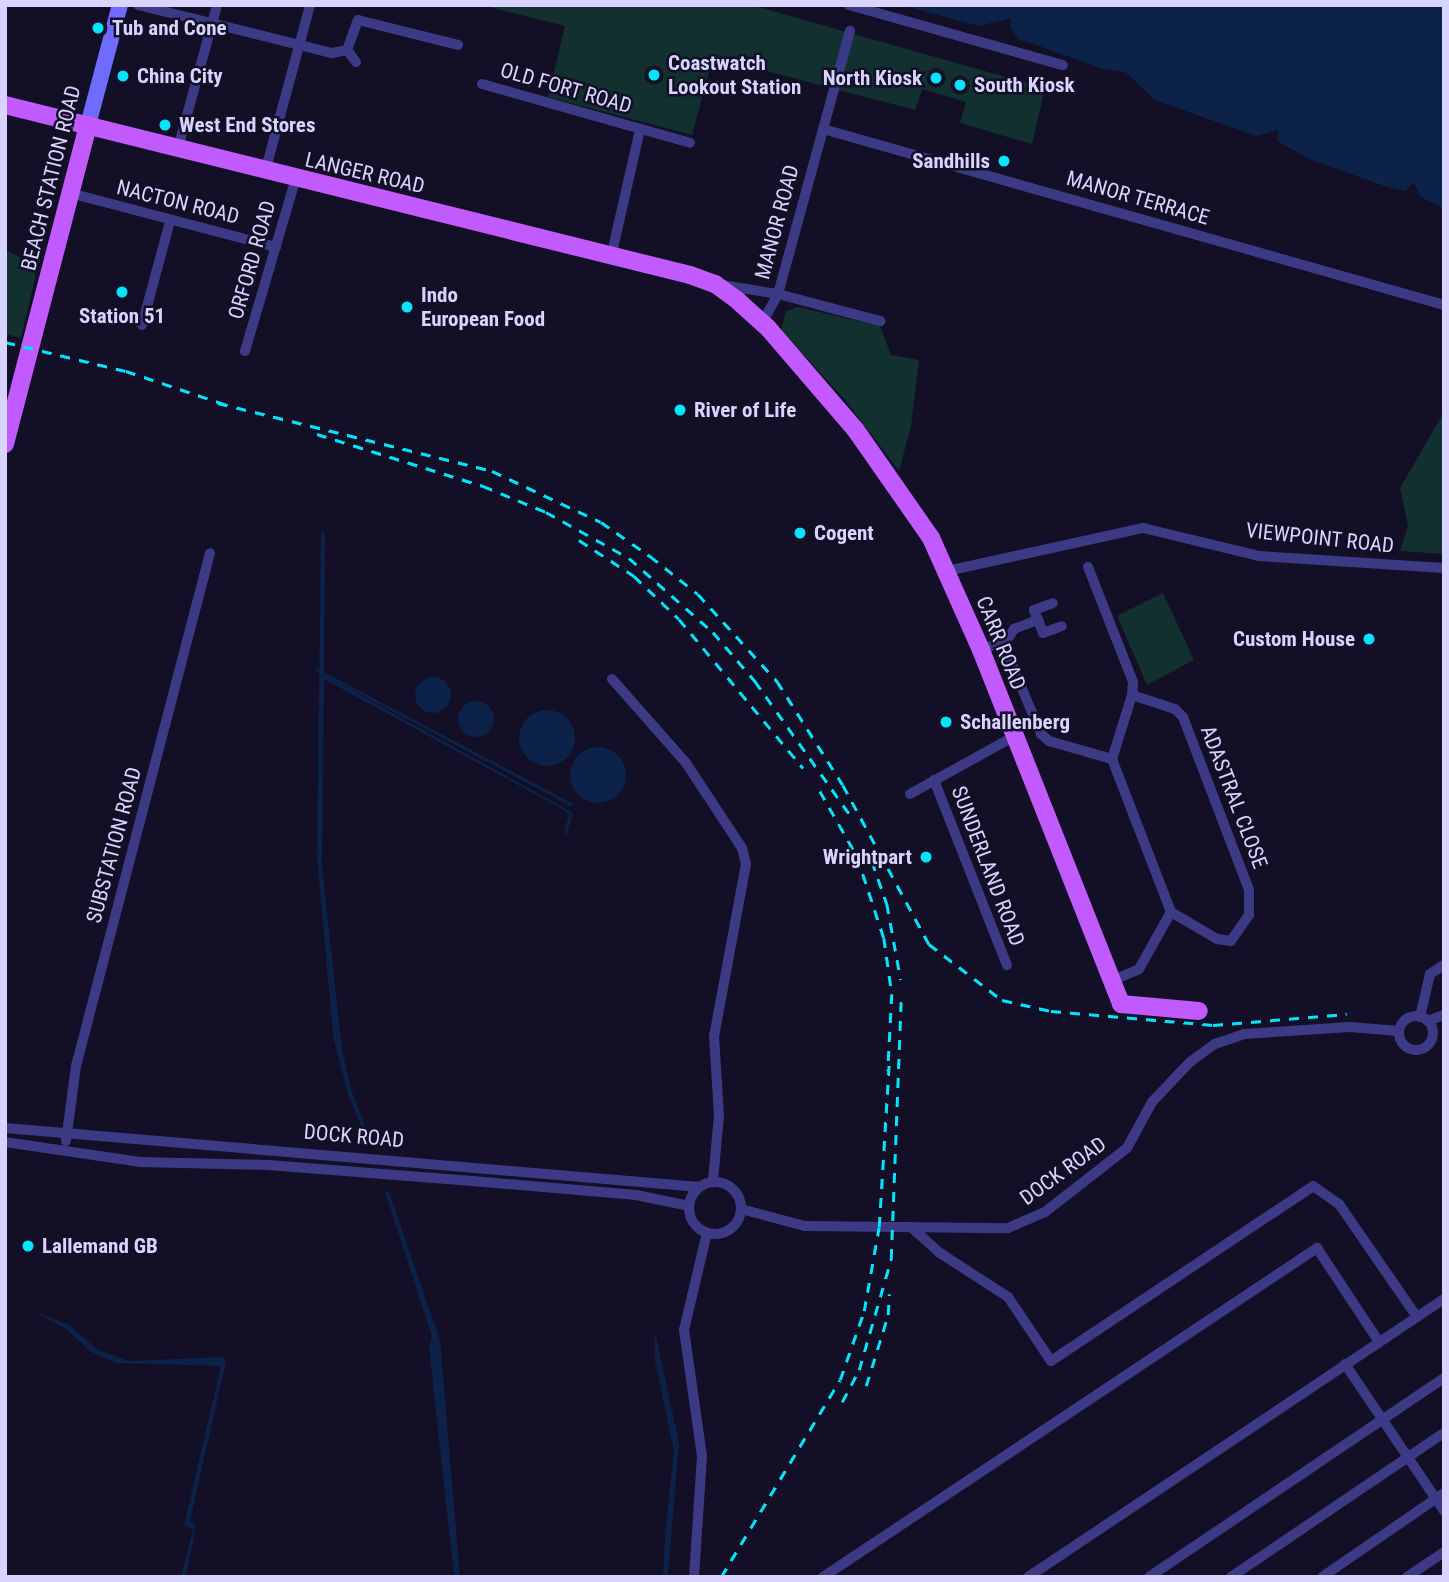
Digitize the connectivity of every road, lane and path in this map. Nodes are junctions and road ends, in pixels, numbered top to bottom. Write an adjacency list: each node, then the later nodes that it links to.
1 (120, 5): 15 (street, BEACH STATION ROAD)
2 (138, 5): 6 (street)
3 (218, 5): 6 (street)
4 (310, 5): 8 (street, ORFORD ROAD)
5 (849, 5): 12 (street)
6 (213, 24): 8 (street); 19 (street)
7 (850, 31): 17 (street, MANOR ROAD)
8 (298, 45): 10 (street); 20 (street, ORFORD ROAD)
9 (458, 45): 10 (street)
10 (347, 50): 11 (street)
11 (356, 62)
12 (1063, 65)
13 (482, 84): 16 (street, OLD FORT ROAD)
14 (5, 105): 15 (main road, LANGER ROAD)
15 (88, 125): 19 (main road, LANGER ROAD); 22 (main road, BEACH STATION ROAD)
16 (640, 129): 18 (street, OLD FORT ROAD); 25 (street, OLD FORT ROAD)
17 (822, 129): 27 (street, MANOR ROAD); 28 (street, MANOR TERRACE)
18 (690, 143)
19 (178, 148): 20 (main road, LANGER ROAD)
20 (265, 172): 21 (main road, LANGER ROAD)
21 (295, 181): 24 (street, ORFORD ROAD); 25 (main road, LANGER ROAD)
22 (70, 193): 23 (street, NACTON ROAD); 33 (main road, BEACH STATION ROAD)
23 (170, 221): 24 (street, NACTON ROAD); 31 (street)
24 (276, 247): 32 (street, ORFORD ROAD)
25 (611, 257): 26 (main road, LANGER ROAD)
26 (715, 284): 27 (street); 30 (main road, CARR ROAD)
27 (778, 294): 29 (street); 30 (street, MANOR ROAD)
28 (1444, 305)
29 (880, 321)
30 (762, 323): 37 (main road, CARR ROAD)
31 (142, 325)
32 (246, 351)
33 (5, 444)
34 (209, 553): 59 (street, SUBSTATION ROAD)
35 (1088, 566): 44 (street)
36 (1444, 568): 37 (street, VIEWPOINT ROAD)
37 (947, 571): 42 (main road, CARR ROAD)
38 (1053, 603): 39 (street)
39 (1038, 620): 40 (street); 41 (street)
40 (1062, 626)
41 (1002, 647): 42 (street); 46 (street)
42 (981, 650): 45 (main road, CARR ROAD)
43 (612, 679): 62 (street)
44 (1132, 695): 46 (street); 49 (street, ADASTRAL CLOSE)
45 (1013, 737): 47 (street); 52 (main road, CARR ROAD)
46 (1112, 759): 49 (street)
47 (934, 780): 48 (street); 50 (street, SUNDERLAND ROAD)
48 (910, 794)
49 (1171, 912): 52 (street)
50 (1007, 965)
51 (1444, 965): 55 (street)
52 (1111, 981): 53 (main road, CARR ROAD)
53 (1199, 1010)
54 (1444, 1015): 55 (street)
55 (1424, 1019): 56 (street); 57 (street)
56 (1399, 1031): 57 (street); 66 (street, DOCK ROAD)
57 (1438, 1035)
58 (5, 1128): 59 (street, DOCK ROAD)
59 (67, 1135): 61 (street, SUBSTATION ROAD); 63 (street, DOCK ROAD)
60 (5, 1142): 61 (street, DOCK ROAD)
61 (65, 1149): 64 (street, DOCK ROAD)
62 (713, 1181): 63 (street); 65 (street)
63 (699, 1187): 64 (street)
64 (688, 1206): 67 (street)
65 (741, 1209): 66 (street, DOCK ROAD); 67 (street)
66 (911, 1227): 69 (street)
67 (707, 1233): 79 (street)
68 (1444, 1298): 69 (street)
69 (1417, 1317): 70 (street)
70 (1379, 1342): 71 (street); 80 (street)
71 (1345, 1364): 73 (street); 81 (street)
72 (1444, 1378): 73 (street)
73 (1383, 1420): 75 (street); 82 (street)
74 (1444, 1433): 75 (street)
75 (1408, 1457): 76 (street); 83 (street)
76 (1440, 1496): 77 (street); 84 (street)
77 (1444, 1511)
78 (1444, 1552): 85 (street)
79 (694, 1577)
80 (823, 1577)
81 (1028, 1577)
82 (1149, 1577)
83 (1231, 1577)
84 (1322, 1577)
85 (1407, 1577)

